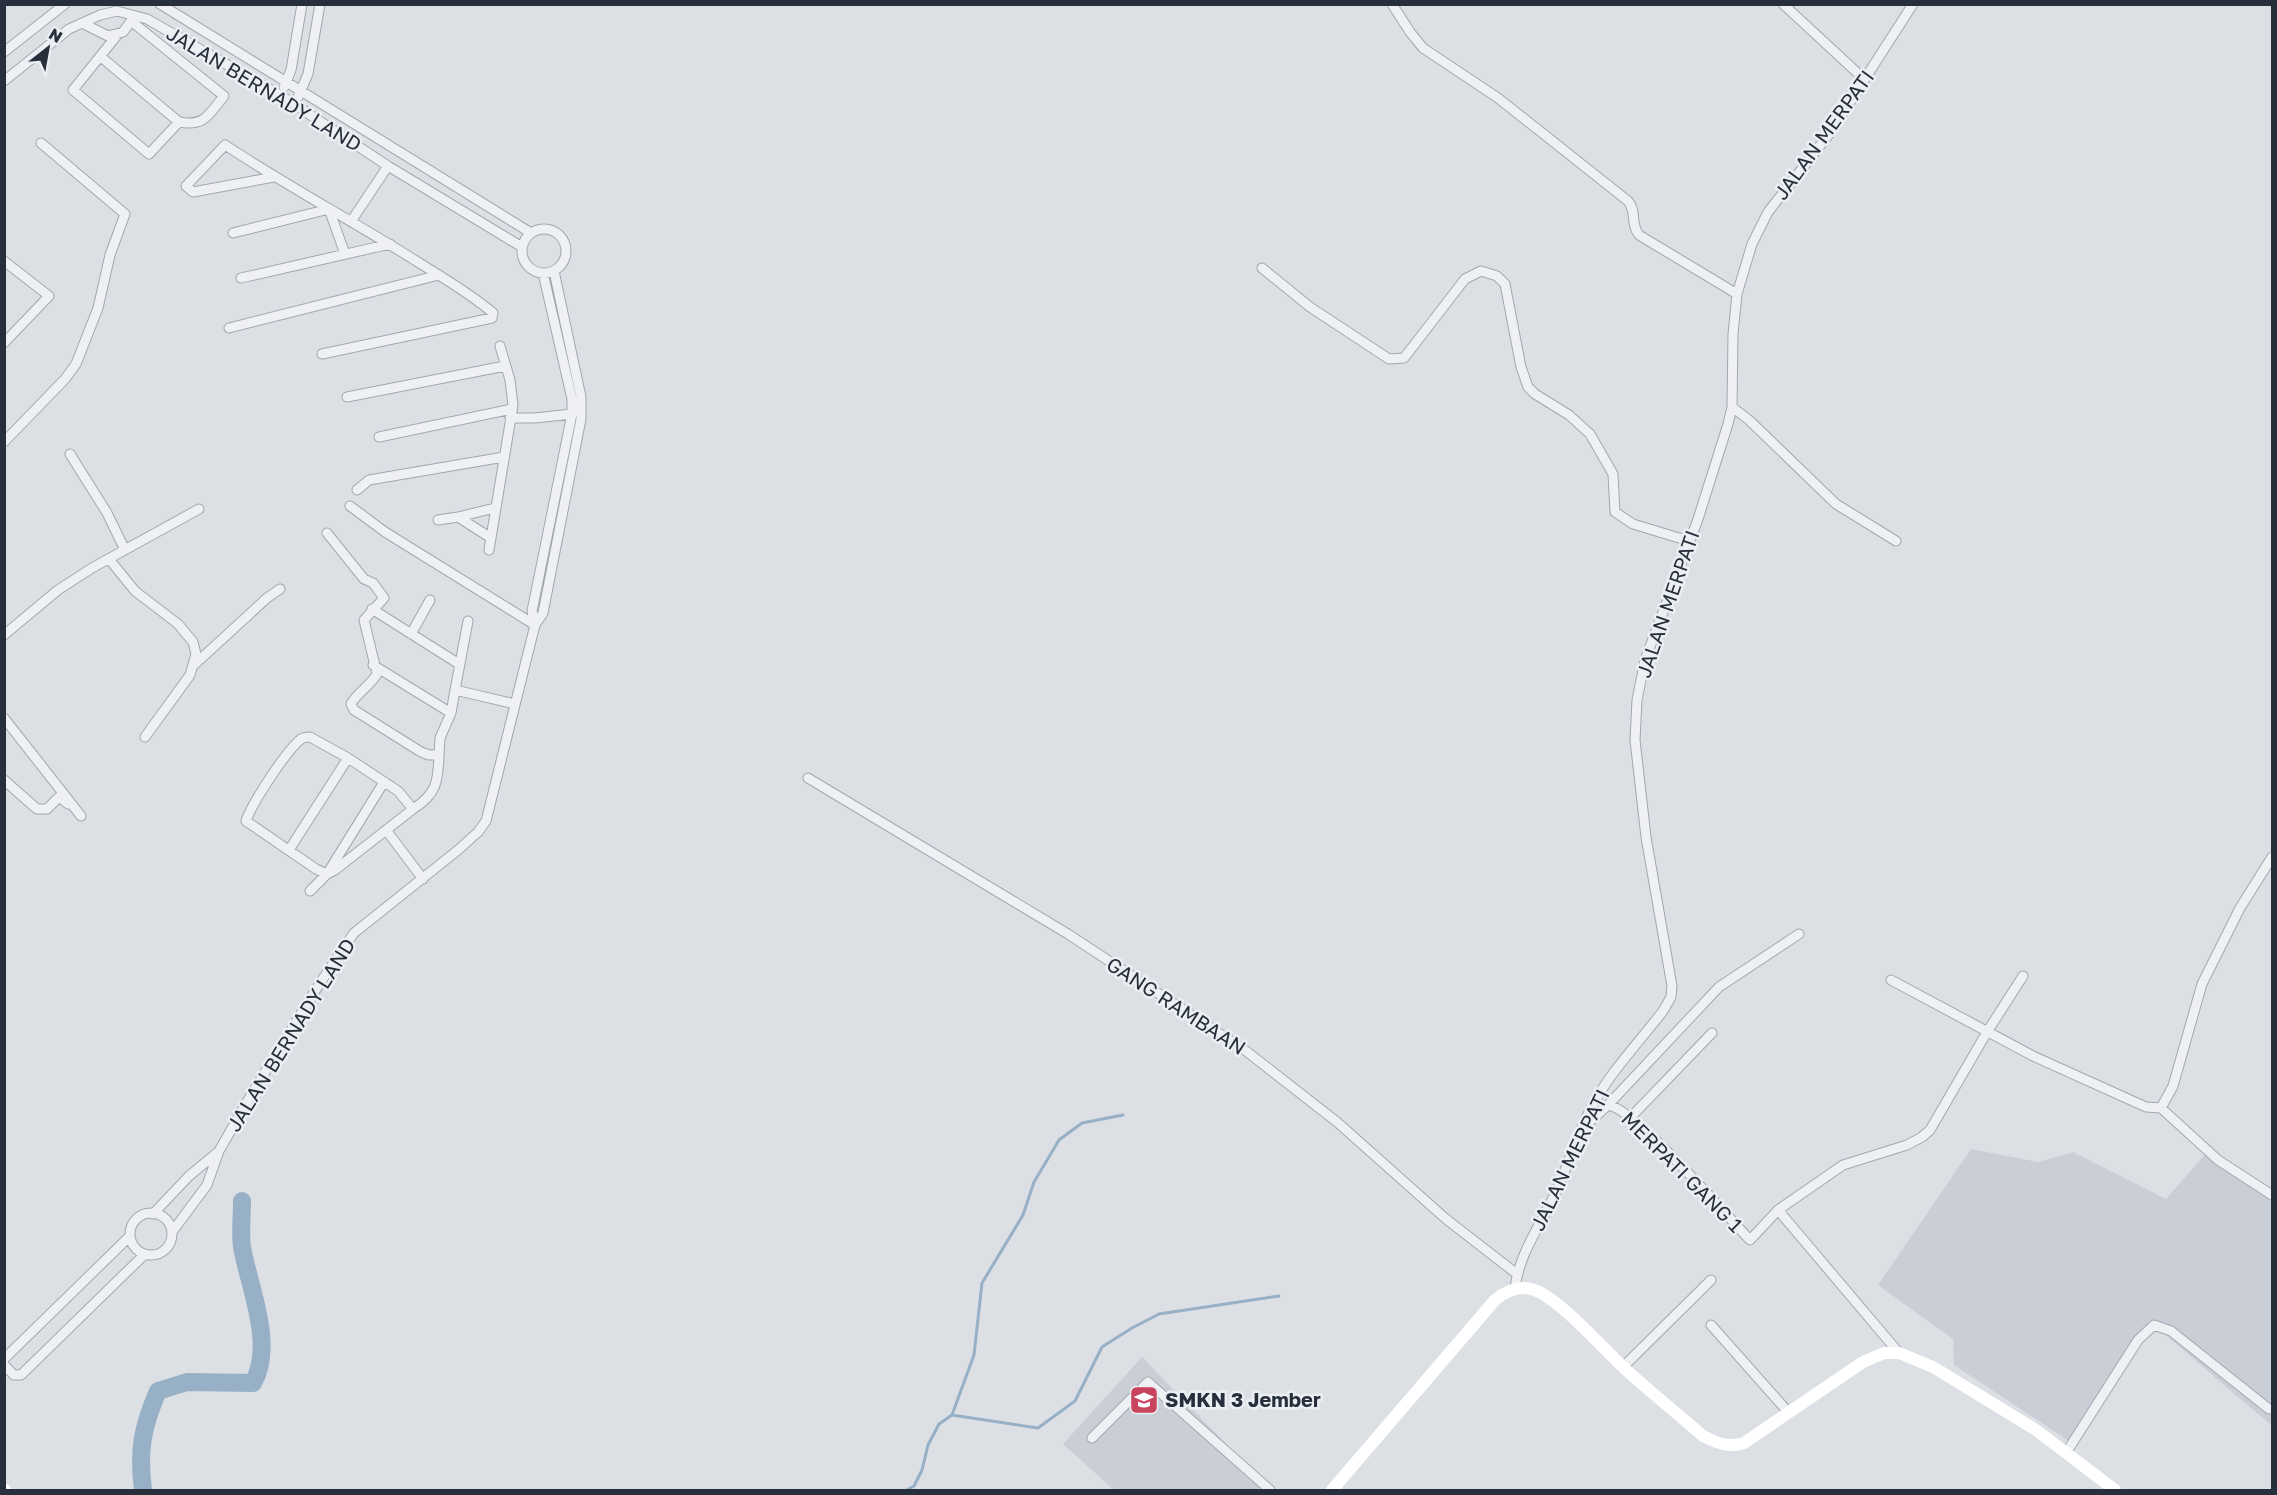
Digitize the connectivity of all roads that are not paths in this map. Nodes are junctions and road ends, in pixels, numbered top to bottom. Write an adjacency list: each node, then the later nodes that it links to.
1 (65, 4): 11 (street)
2 (160, 4): 15 (street, JALAN BERNADY LAND)
3 (302, 4): 15 (street)
4 (321, 4): 16 (street)
5 (1392, 4): 35 (street)
6 (1783, 4): 13 (street)
7 (1914, 4): 13 (street, JALAN MERPATI)
8 (133, 18): 9 (street, JALAN BERNADY LAND); 10 (street); 17 (street, JALAN BERNADY LAND); 19 (street)
9 (82, 23): 10 (street); 14 (street, JALAN BERNADY LAND)
10 (118, 34): 12 (street)
11 (4, 52)
12 (101, 57): 19 (street); 19 (street)
13 (1864, 79): 35 (street, JALAN MERPATI)
14 (4, 81)
15 (286, 82): 16 (street, JALAN BERNADY LAND); 17 (street)
16 (301, 92): 18 (street); 26 (street, JALAN BERNADY LAND)
17 (280, 95): 18 (street, JALAN BERNADY LAND)
18 (295, 104): 21 (street, JALAN BERNADY LAND)
19 (178, 122)
20 (41, 143): 46 (street)
21 (388, 166): 24 (street); 28 (street, JALAN BERNADY LAND)
22 (274, 177): 22 (street); 23 (street)
23 (328, 209): 24 (street); 25 (street); 29 (street)
24 (352, 220): 27 (street)
25 (233, 233)
26 (531, 233): 28 (street); 32 (street, JALAN BERNADY LAND)
27 (390, 244): 29 (street); 33 (street)
28 (522, 247): 32 (street)
29 (345, 254): 34 (street)
30 (4, 261): 37 (street)
31 (1262, 268): 57 (street)
32 (548, 272): 44 (street, JALAN BERNADY LAND); 66 (street, JALAN BERNADY LAND)
33 (439, 275): 36 (street); 39 (street)
34 (241, 278)
35 (1737, 294): 42 (street, JALAN MERPATI)
36 (229, 328)
37 (4, 343)
38 (500, 346): 40 (street)
39 (322, 354)
40 (505, 366): 41 (street); 43 (street)
41 (347, 397)
42 (1732, 406): 57 (street, JALAN MERPATI); 58 (street)
43 (511, 413): 44 (street); 45 (street); 48 (street)
44 (572, 414): 66 (street, JALAN BERNADY LAND)
45 (379, 437)
46 (4, 442)
47 (70, 454): 59 (street)
48 (504, 457): 49 (street); 51 (street)
49 (357, 490)
50 (350, 506): 66 (street)
51 (495, 508): 53 (street); 56 (street)
52 (199, 509): 59 (street)
53 (458, 517): 54 (street); 56 (street)
54 (438, 520)
55 (327, 533): 64 (street)
56 (491, 538): 60 (street)
57 (1689, 541): 97 (street, JALAN MERPATI)
58 (1896, 541)
59 (125, 550): 61 (street)
60 (489, 550)
61 (109, 559): 68 (street); 70 (street)
62 (280, 589): 70 (street)
63 (430, 600): 67 (street)
64 (372, 609): 67 (street); 71 (street)
65 (468, 621): 69 (street)
66 (535, 625): 73 (street, JALAN BERNADY LAND)
67 (411, 634): 69 (street)
68 (4, 635)
69 (459, 664): 72 (street)
70 (194, 665): 76 (street)
71 (373, 665): 74 (street); 77 (street)
72 (455, 690): 73 (street); 74 (street)
73 (515, 704): 87 (street, JALAN BERNADY LAND)
74 (451, 713): 77 (street)
75 (4, 718): 80 (street)
76 (145, 737)
77 (439, 755): 82 (street)
78 (348, 758): 81 (street); 84 (street); 84 (street)
79 (808, 778): 105 (street, GANG RAMBAAN)
80 (4, 780)
81 (384, 782): 82 (street); 86 (street)
82 (413, 808): 83 (street)
83 (386, 830): 86 (street); 87 (street)
84 (289, 850): 86 (street)
85 (2272, 857): 95 (street)
86 (327, 874): 88 (street)
87 (423, 879): 98 (street, JALAN BERNADY LAND)
88 (310, 891)
89 (1799, 934): 94 (street)
90 (2023, 976): 92 (street, MERPATI GANG 1)
91 (1891, 980): 92 (street)
92 (1987, 1032): 95 (street); 100 (street, MERPATI GANG 1)
93 (1712, 1033): 96 (street)
94 (1608, 1105): 96 (street, MERPATI GANG 1); 97 (street, MERPATI GANG 1)
95 (2161, 1108): 99 (street)
96 (1631, 1117): 100 (street, MERPATI GANG 1)
97 (1582, 1130): 105 (street, JALAN MERPATI)
98 (219, 1151): 101 (street, JALAN BERNADY LAND); 102 (street, JALAN BERNADY LAND)
99 (2272, 1195)
100 (1778, 1210): 109 (street)
101 (153, 1214): 102 (street); 103 (street)
102 (172, 1232): 104 (street)
103 (130, 1236): 104 (street); 110 (street)
104 (145, 1254): 111 (street)
105 (1517, 1274): 107 (street, JALAN MERPATI)
106 (1711, 1281): 112 (street)
107 (1515, 1288): 112 (main road); 118 (main road)
108 (1711, 1325): 114 (street)
109 (1899, 1353): 114 (main road); 116 (main road)
110 (4, 1359)
111 (4, 1365)
112 (1623, 1367): 114 (main road)
113 (2272, 1409): 116 (street)
114 (1789, 1413)
115 (1092, 1438): 117 (street)
116 (2066, 1453): 119 (main road)
117 (1270, 1491)
118 (1332, 1491)
119 (2115, 1491)

